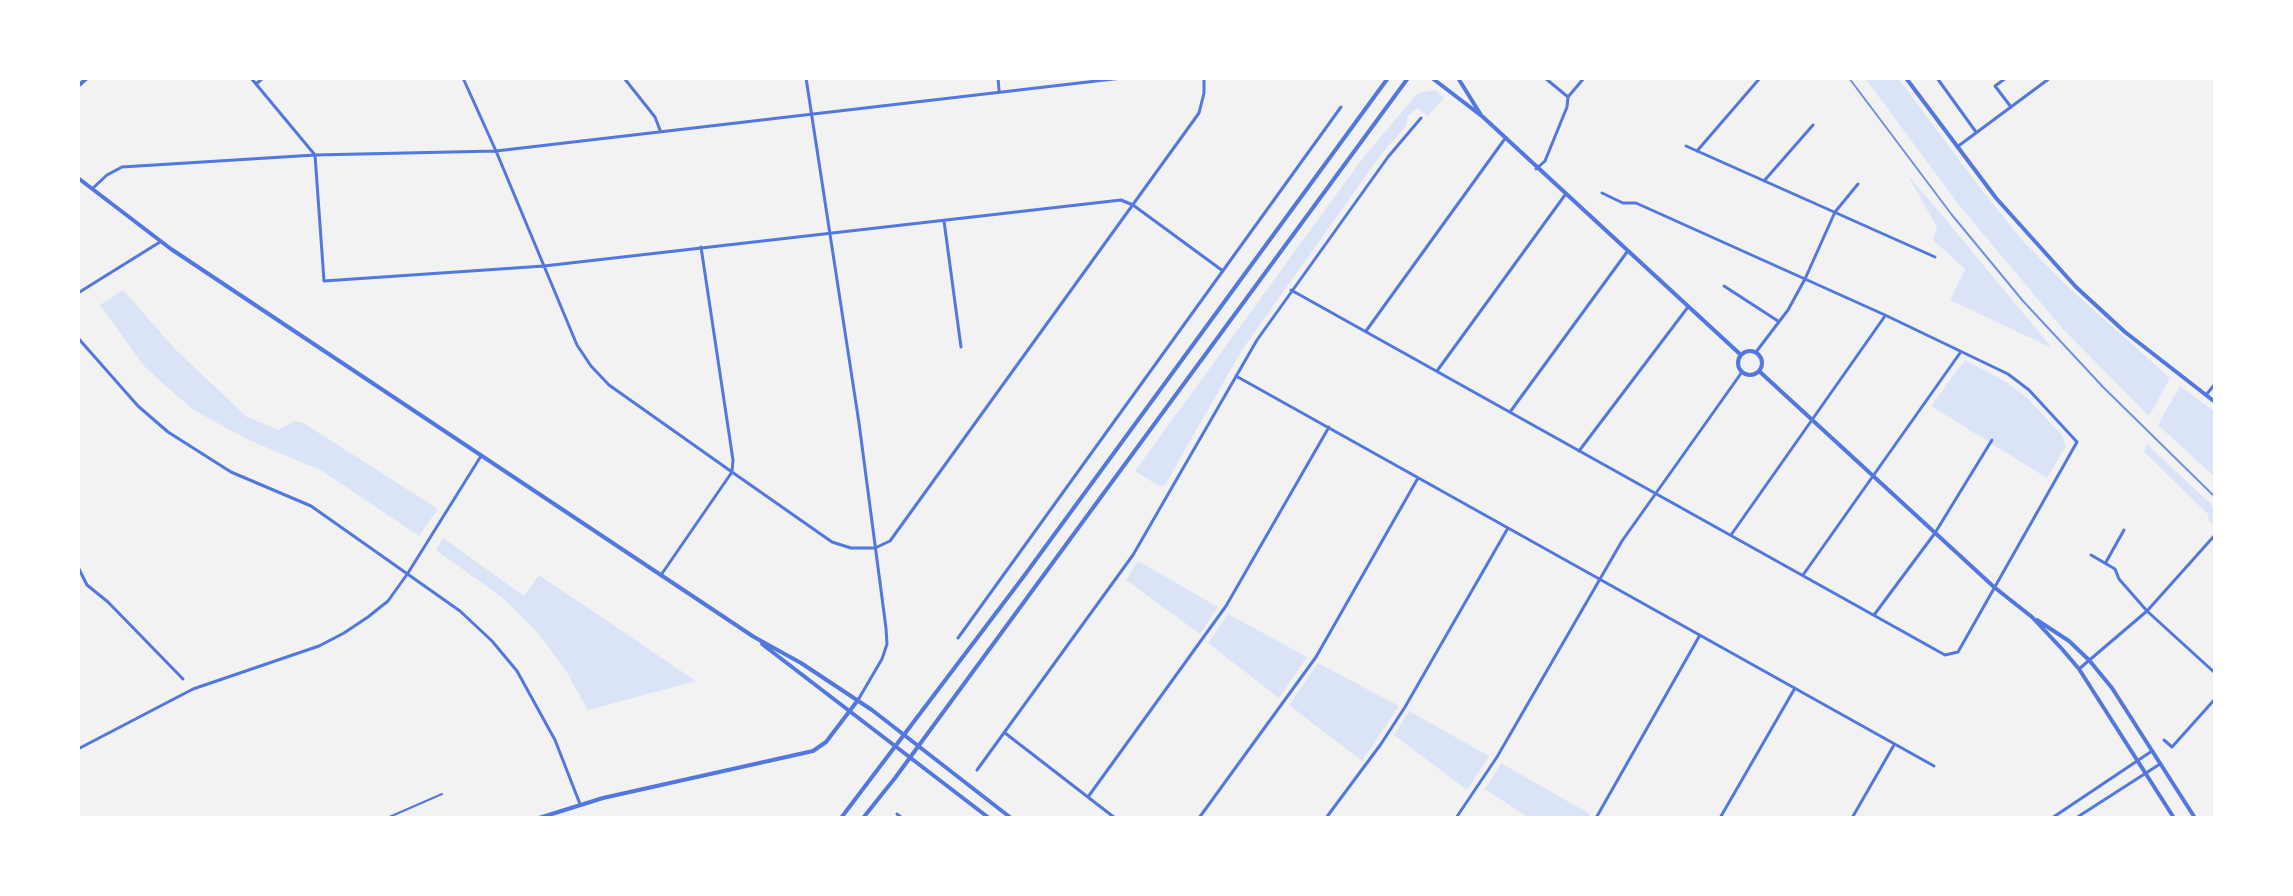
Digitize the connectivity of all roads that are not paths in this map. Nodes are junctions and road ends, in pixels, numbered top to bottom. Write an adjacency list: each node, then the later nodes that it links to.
1 (87, 78): 22 (street)
2 (251, 78): 21 (street)
3 (263, 78): 21 (street)
4 (463, 78): 36 (street)
5 (624, 78): 31 (street)
6 (806, 78): 27 (street)
7 (998, 78): 23 (street)
8 (1122, 78): 23 (street)
9 (1204, 78): 46 (street)
10 (1388, 78): 115 (street)
11 (1408, 78): 118 (street)
12 (1432, 78): 28 (street)
13 (1458, 78): 28 (street)
14 (1545, 78): 24 (street)
15 (1584, 78): 24 (street)
16 (1760, 78): 37 (street)
17 (1906, 78): 35 (street)
18 (1937, 78): 32 (street)
19 (2006, 78): 26 (street)
20 (2050, 78): 26 (street)
21 (256, 84): 38 (street)
22 (78, 86)
23 (1000, 91): 27 (street)
24 (1568, 97): 39 (street)
25 (1341, 107): 55 (street)
26 (2011, 107): 32 (street)
27 (811, 112): 31 (street); 49 (street)
28 (1483, 117): 33 (street)
29 (1421, 118): 58 (street)
30 (1813, 125): 41 (street)
31 (660, 130): 36 (street)
32 (1976, 132): 35 (street)
33 (1504, 140): 39 (street); 63 (street)
34 (1686, 146): 37 (street)
35 (1957, 147): 74 (street)
36 (496, 151): 38 (street); 54 (street)
37 (1697, 151): 41 (street)
38 (315, 155): 43 (street); 54 (street)
39 (1536, 169): 45 (street)
40 (78, 178): 43 (street)
41 (1764, 181): 47 (street)
42 (1858, 184): 47 (street)
43 (92, 189): 50 (street)
44 (1602, 193): 56 (street)
45 (1565, 195): 52 (street); 69 (street)
46 (1133, 205): 48 (street); 55 (street); 91 (street)
47 (1835, 212): 53 (street); 56 (street)
48 (944, 221): 49 (street); 65 (street)
49 (830, 234): 51 (street); 91 (street)
50 (160, 242): 59 (street); 81 (street)
51 (701, 247): 54 (street); 82 (street)
52 (1627, 252): 60 (street); 76 (street)
53 (1935, 257)
54 (544, 266): 82 (street)
55 (1223, 271): 105 (street)
56 (1805, 279): 61 (street); 62 (street)
57 (1724, 286): 62 (street)
58 (1291, 290): 63 (street); 72 (street)
59 (78, 293)
60 (1688, 307): 68 (street); 80 (street)
61 (1885, 315): 67 (street); 77 (street)
62 (1779, 322): 66 (street)
63 (1366, 331): 69 (street)
64 (78, 338): 95 (street)
65 (961, 347)
66 (1756, 352): 68 (street); 70 (street)
67 (1961, 352): 83 (street); 99 (street)
68 (1741, 355): 71 (street)
69 (1437, 371): 76 (street)
70 (1759, 371): 71 (street); 77 (street)
71 (1742, 372): 85 (street)
72 (1236, 376): 78 (street); 114 (street)
73 (2215, 384): 74 (street)
74 (2206, 395): 75 (street)
75 (2215, 402)
76 (1510, 412): 80 (street)
77 (1813, 421): 83 (street); 89 (street)
78 (1329, 427): 84 (street); 129 (street)
79 (1992, 440): 88 (street)
80 (1579, 451): 85 (street)
81 (481, 456): 95 (street); 96 (street)
82 (732, 472): 91 (street); 96 (street)
83 (1874, 477): 88 (street); 97 (street)
84 (1418, 478): 86 (street); 140 (street)
85 (1656, 494): 89 (street); 98 (street)
86 (1508, 528): 98 (street); 141 (street)
87 (2124, 530): 93 (street)
88 (1935, 533): 99 (street); 101 (street)
89 (1731, 535): 97 (street)
90 (2215, 535): 100 (street)
91 (875, 548): 112 (street)
92 (2091, 555): 93 (street)
93 (2105, 563): 100 (street)
94 (78, 567): 109 (street)
95 (408, 573): 120 (street); 130 (street)
96 (661, 575): 104 (street)
97 (1803, 575): 101 (street)
98 (1599, 579): 103 (street); 142 (street)
99 (1994, 587): 101 (street); 102 (street)
100 (2147, 611): 106 (street); 108 (street)
101 (1874, 615)
102 (2032, 617): 106 (street); 107 (street)
103 (1700, 635): 110 (street); 143 (street)
104 (754, 637): 112 (street); 113 (street)
105 (958, 638)
106 (2089, 660): 107 (street); 121 (street)
107 (2079, 669): 123 (street)
108 (2215, 673)
109 (183, 679)
110 (1795, 688): 117 (street); 144 (street)
111 (2215, 699): 116 (street)
112 (858, 700): 113 (street); 115 (street)
113 (850, 712): 119 (street); 130 (street)
114 (1005, 733): 126 (street); 129 (street)
115 (904, 734): 118 (street); 119 (street)
116 (2164, 740)
117 (1895, 744): 125 (street); 145 (street)
118 (919, 745): 122 (street); 132 (street)
119 (895, 747): 122 (street); 135 (street)
120 (78, 749)
121 (2152, 751): 123 (street); 124 (street)
122 (910, 758): 136 (street); 138 (street)
123 (2137, 760): 127 (street); 146 (street)
124 (2160, 764): 127 (street); 149 (street)
125 (1934, 766)
126 (977, 770)
127 (2146, 773): 147 (street); 148 (street)
128 (442, 794): 133 (lane)
129 (1088, 797): 139 (street)
130 (580, 804): 134 (street)
131 (897, 814): 137 (street)
132 (1009, 817)
133 (387, 818)
134 (539, 818)
135 (841, 818)
136 (863, 818)
137 (902, 818)
138 (989, 818)
139 (1115, 818)
140 (1199, 818)
141 (1326, 818)
142 (1456, 818)
143 (1596, 818)
144 (1720, 818)
145 (1852, 818)
146 (2052, 818)
147 (2076, 818)
148 (2174, 818)
149 (2195, 818)

